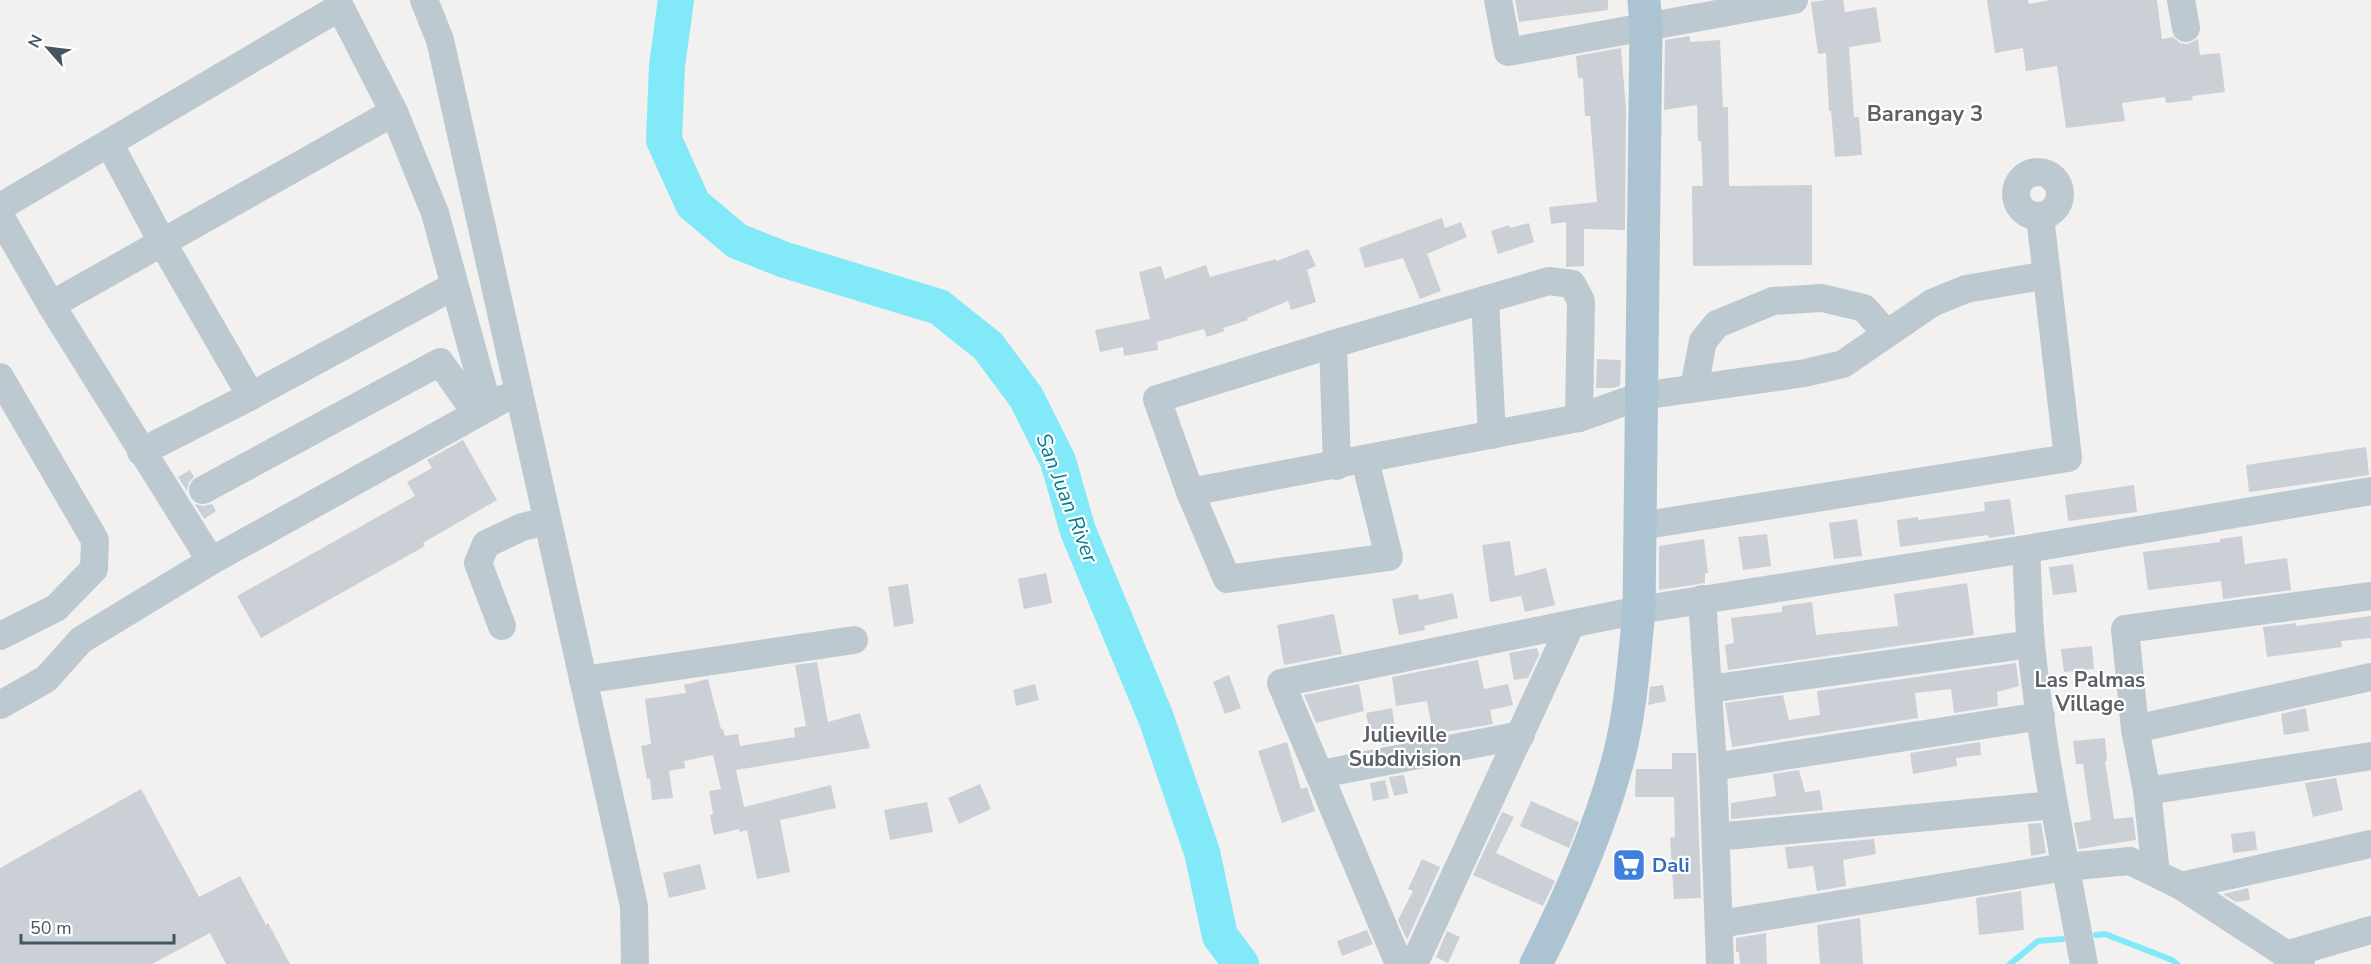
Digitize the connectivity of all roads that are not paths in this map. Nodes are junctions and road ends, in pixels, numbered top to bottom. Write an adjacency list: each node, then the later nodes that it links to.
1 (424, 0): 21 (street)
2 (1498, 0): 5 (street)
3 (1794, 0): 5 (street)
4 (2181, 0): 6 (street)
5 (1645, 13): 23 (main road)
6 (2186, 28)
7 (394, 112): 8 (street); 12 (street); 14 (street)
8 (109, 143): 9 (street); 12 (street)
9 (0, 207)
10 (0, 216): 16 (street)
11 (2040, 216): 13 (street)
12 (162, 242): 16 (street); 22 (street)
13 (2047, 275): 17 (street); 34 (street)
14 (454, 286): 22 (street); 24 (street)
15 (1485, 300): 18 (street); 25 (street); 26 (street)
16 (51, 305): 27 (street)
17 (1887, 333): 20 (street); 20 (street)
18 (1333, 344): 29 (street); 31 (street)
19 (0, 377): 39 (street)
20 (1694, 388): 23 (street)
21 (517, 391): 24 (street); 33 (street)
22 (251, 396): 27 (street)
23 (1641, 396): 25 (street); 34 (main road)
24 (482, 410): 32 (street); 36 (street)
25 (1579, 418): 26 (street)
26 (1492, 435): 28 (street)
27 (141, 452): 32 (street)
28 (1365, 460): 29 (street); 31 (street)
29 (1336, 466): 31 (street)
30 (2371, 491): 35 (street)
31 (1190, 492)
32 (186, 499): 36 (street)
33 (547, 521): 42 (street); 48 (street)
34 (1640, 526): 40 (main road)
35 (2026, 549): 38 (street); 46 (street)
36 (210, 561): 44 (street)
37 (2371, 596): 52 (street)
38 (1702, 599): 40 (street); 49 (street)
39 (56, 608): 43 (street); 44 (street)
40 (1639, 610): 41 (street); 70 (main road)
41 (1571, 624): 53 (street); 56 (street)
42 (502, 627)
43 (0, 636)
44 (81, 640): 50 (street)
45 (854, 640): 48 (street)
46 (2031, 645): 49 (street); 51 (street)
47 (2371, 677): 52 (street)
48 (583, 680): 67 (street)
49 (1709, 688): 55 (street)
50 (0, 705)
51 (2041, 716): 55 (street); 58 (street)
52 (2136, 729): 57 (street)
53 (1521, 735): 56 (street); 69 (street)
54 (2371, 756): 57 (street)
55 (1713, 767): 59 (street)
56 (1321, 774): 68 (street)
57 (2147, 790): 62 (street)
58 (2054, 805): 59 (street); 61 (street)
59 (1716, 837): 64 (street)
60 (2371, 844): 63 (street)
61 (2066, 867): 62 (street); 64 (street); 72 (street)
62 (2156, 873): 63 (street)
63 (2181, 886): 66 (street)
64 (1720, 924): 71 (street)
65 (2371, 930): 66 (street)
66 (2293, 959)
67 (635, 964)
68 (1399, 964)
69 (1414, 964)
70 (1536, 964)
71 (1720, 964)
72 (2084, 964)

